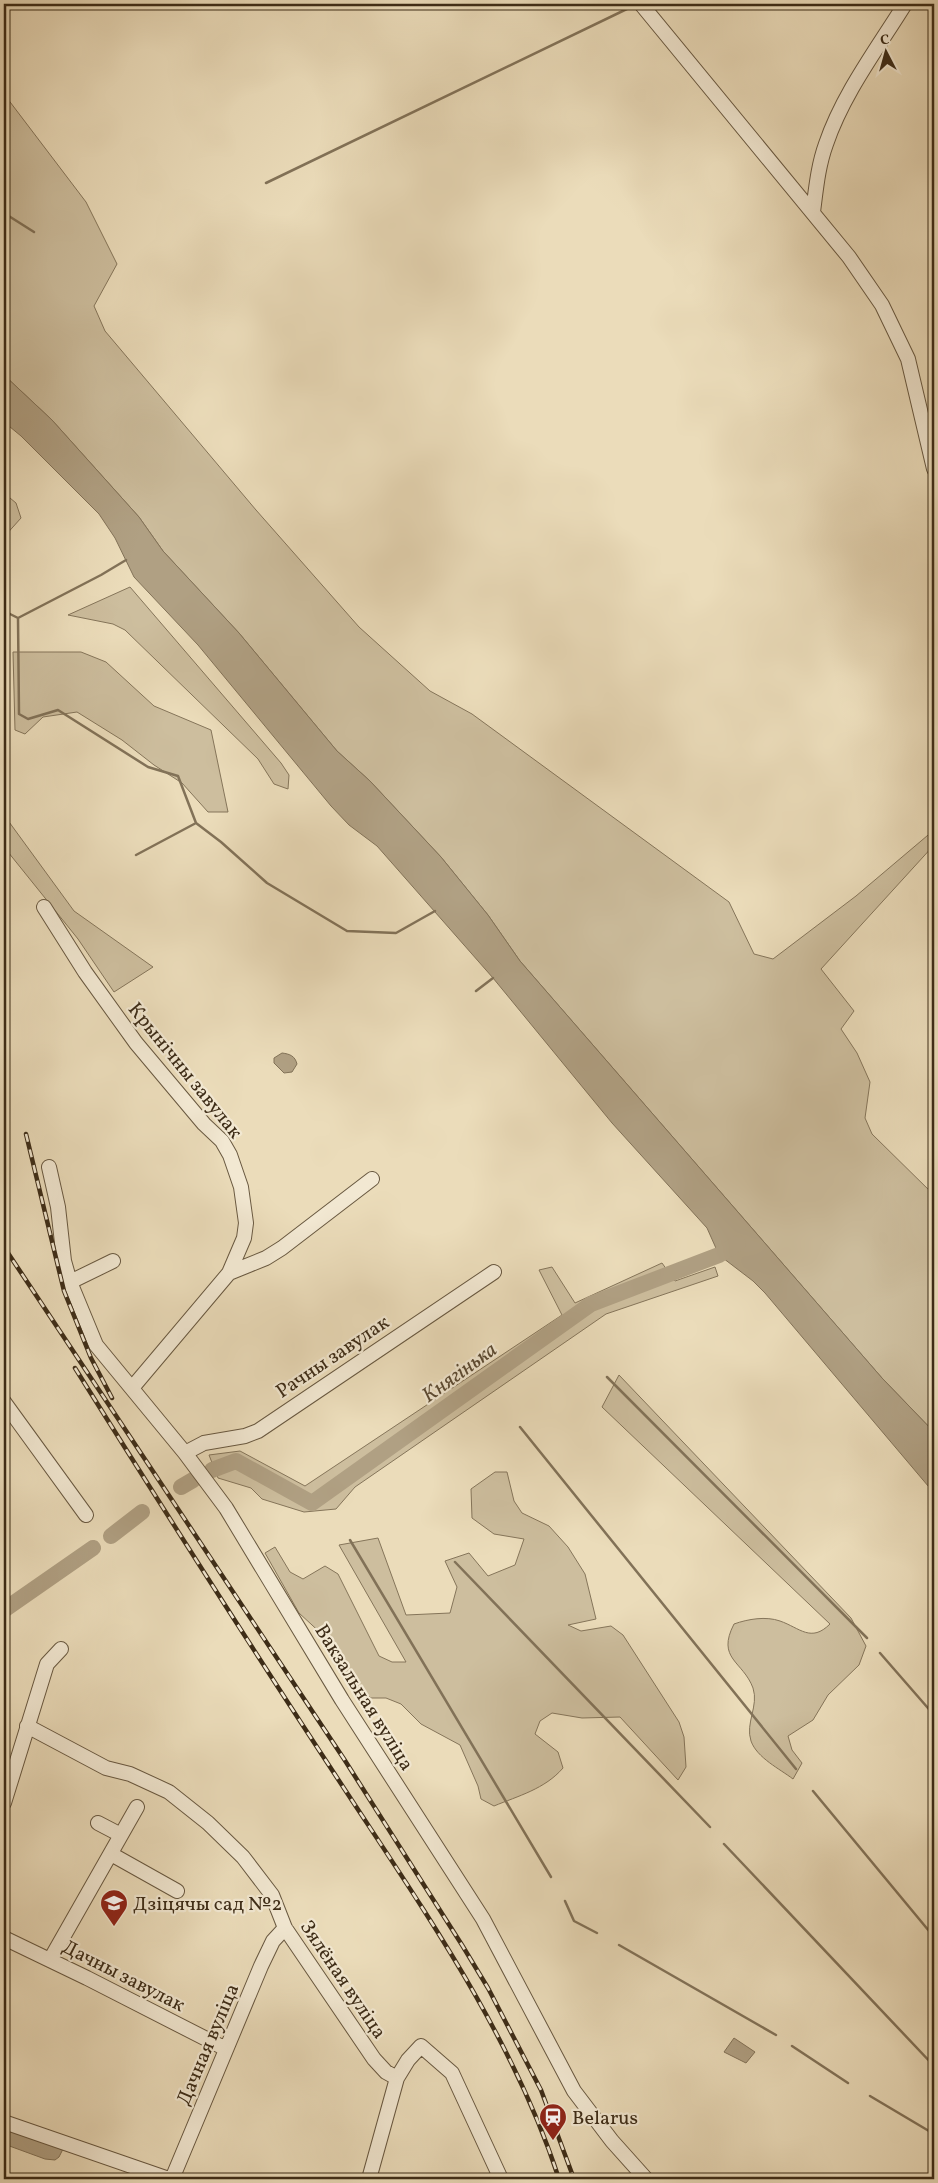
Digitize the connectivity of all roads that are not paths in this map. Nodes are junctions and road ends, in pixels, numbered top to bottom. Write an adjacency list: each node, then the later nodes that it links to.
1 (641, 4): 3 (street)
2 (905, 4): 3 (street)
3 (813, 212): 4 (street)
4 (934, 469)
5 (44, 907): 9 (street, Крынічны завулак)
6 (49, 1167): 11 (street, Вакзальная вуліца)
7 (372, 1179): 9 (street)
8 (113, 1261): 11 (street)
9 (229, 1272): 12 (street)
10 (494, 1272): 14 (street, Рачны завулак)
11 (70, 1282): 12 (street, Вакзальная вуліца)
12 (132, 1388): 14 (street, Вакзальная вуліца)
13 (4, 1402): 15 (street)
14 (185, 1453): 33 (street, Вакзальная вуліца)
15 (86, 1515)
16 (61, 1649): 17 (street)
17 (27, 1726): 18 (street); 24 (street, Зялёная вуліца)
18 (4, 1803)
19 (137, 1807): 21 (street)
20 (98, 1823): 21 (street)
21 (121, 1835): 22 (street)
22 (111, 1854): 23 (street); 26 (street)
23 (177, 1890)
24 (285, 1928): 27 (street, Дачная вуліца); 28 (street, Зялёная вуліца)
25 (4, 1938): 26 (street, Дачны завулак)
26 (50, 1960): 27 (street, Дачны завулак)
27 (226, 2049): 30 (street, Дачная вуліца)
28 (397, 2078): 31 (street); 32 (street)
29 (4, 2122): 30 (street)
30 (170, 2179)
31 (369, 2179)
32 (501, 2179)
33 (646, 2179)

